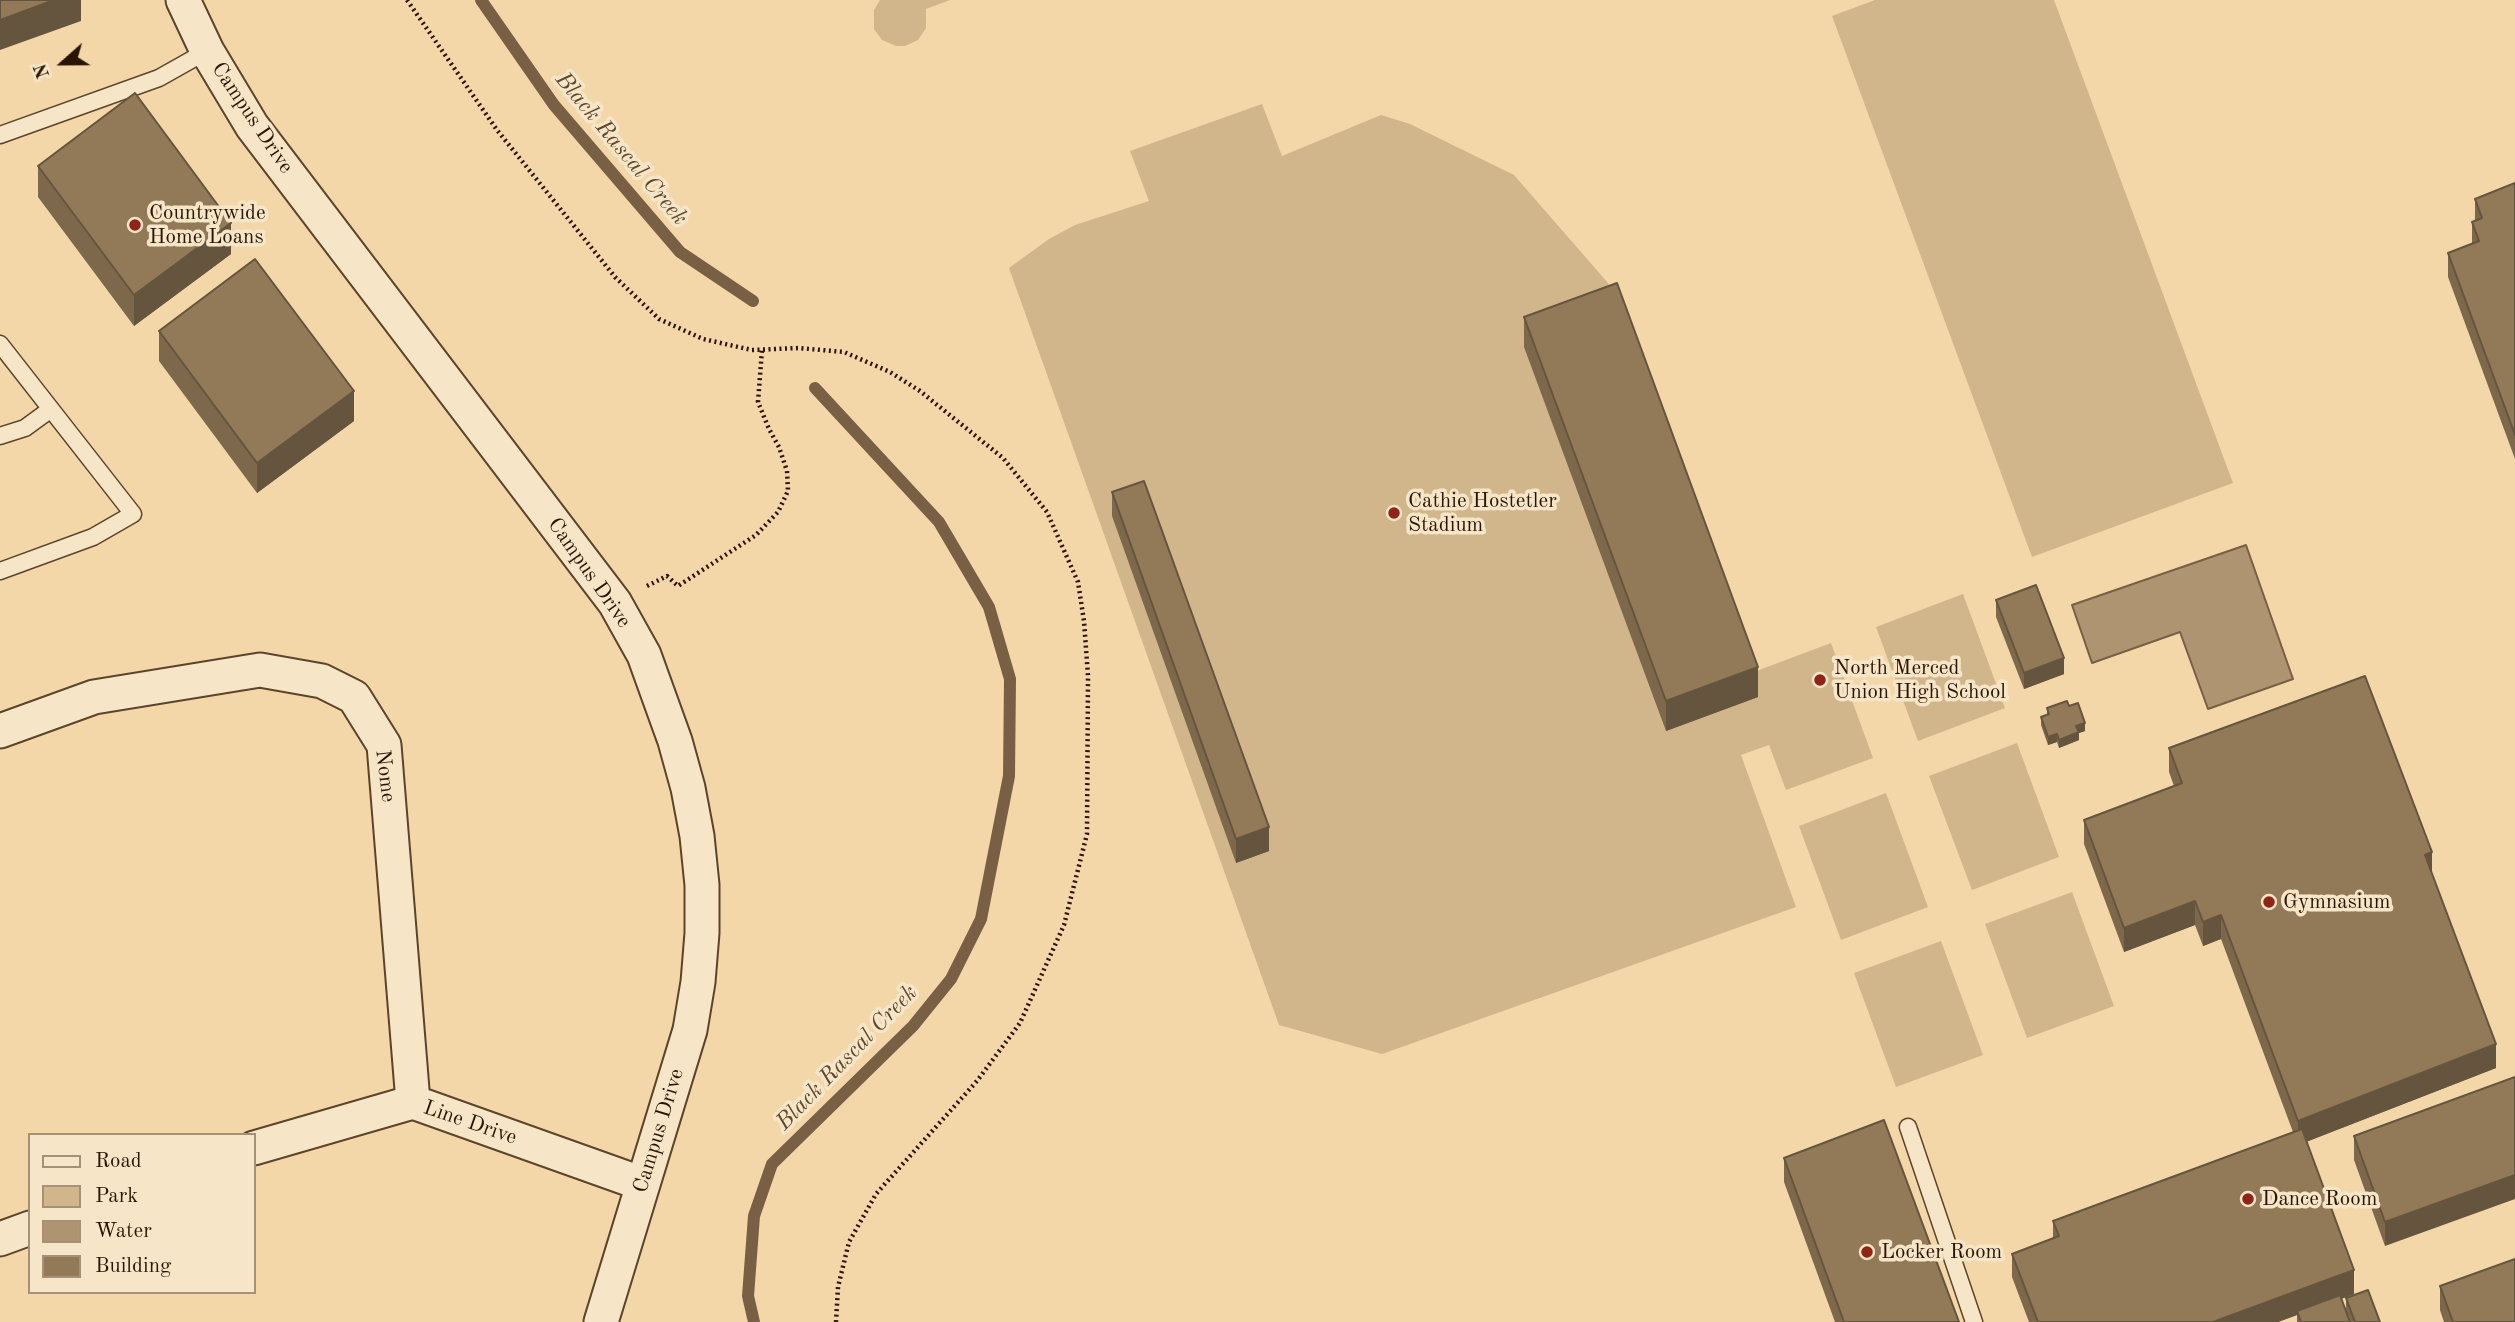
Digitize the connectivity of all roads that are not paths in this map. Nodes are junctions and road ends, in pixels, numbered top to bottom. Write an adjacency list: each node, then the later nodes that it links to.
1 (183, 0): 2 (street, Campus Drive)
2 (208, 51): 3 (lane); 12 (street, Campus Drive)
3 (0, 135)
4 (0, 344): 5 (lane)
5 (51, 409): 6 (lane); 7 (lane)
6 (0, 436)
7 (0, 571)
8 (0, 731): 9 (street, Nome)
9 (413, 1102): 11 (street, Line Drive); 12 (street, Line Drive)
10 (1908, 1127): 16 (lane)
11 (256, 1147)
12 (643, 1184): 15 (street, Campus Drive)
13 (28, 1229): 14 (street)
14 (0, 1239)
15 (601, 1322)
16 (1974, 1322)

